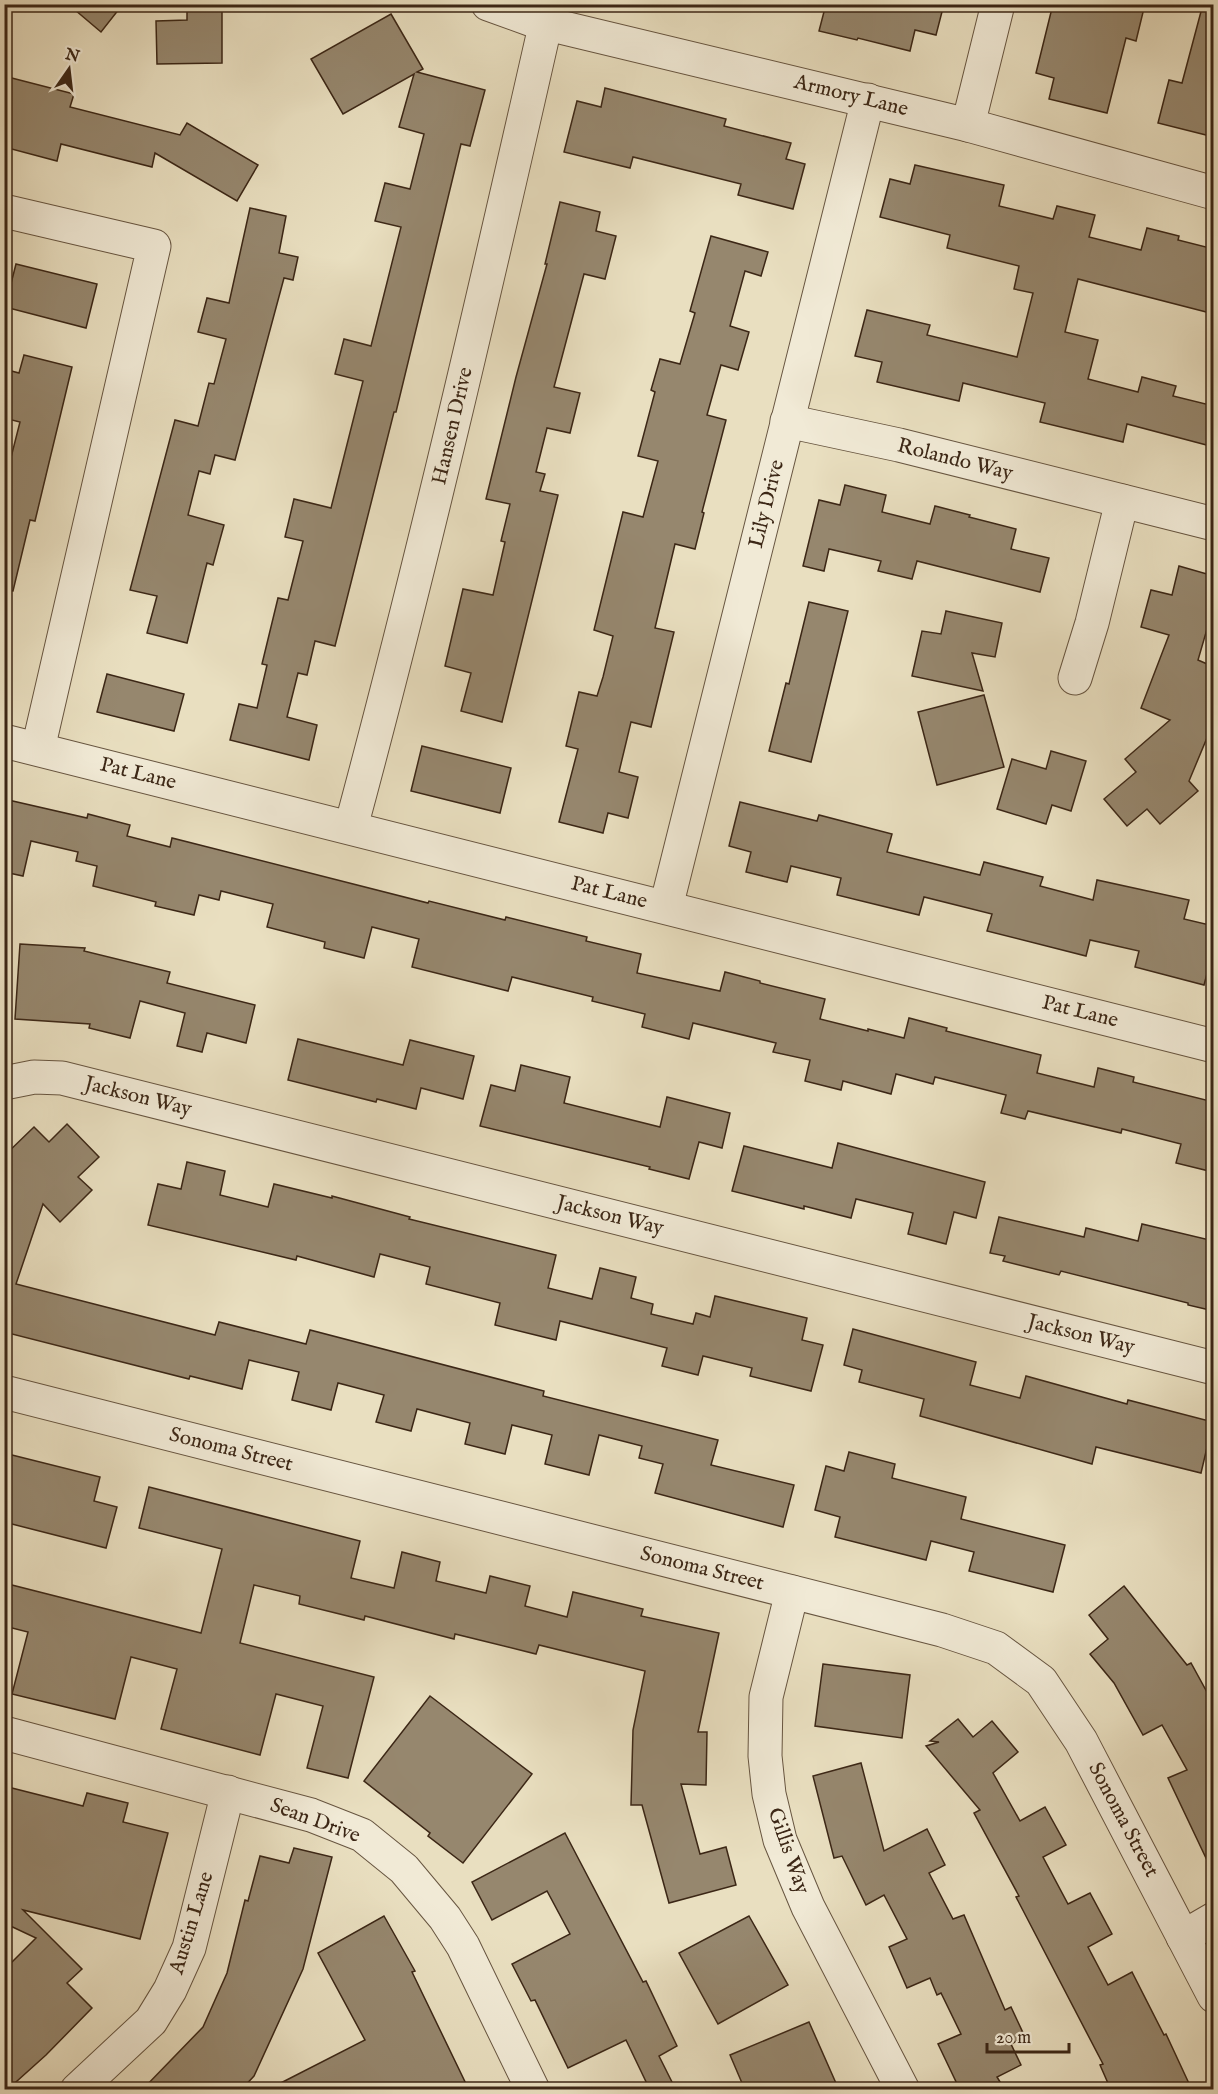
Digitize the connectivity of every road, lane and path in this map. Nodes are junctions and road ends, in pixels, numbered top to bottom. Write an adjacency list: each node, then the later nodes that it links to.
1 (488, 4): 3 (street, Armory Lane)
2 (998, 4): 5 (street)
3 (546, 22): 4 (street, Armory Lane); 14 (street, Hansen Drive)
4 (867, 100): 5 (street, Armory Lane); 8 (street, Lily Drive)
5 (968, 125): 6 (street, Armory Lane)
6 (1214, 194)
7 (4, 211): 13 (street)
8 (788, 421): 9 (street, Rolando Way); 15 (street, Lily Drive)
9 (1122, 501): 10 (street, Rolando Way); 11 (street)
10 (1214, 524)
11 (1076, 678)
12 (4, 741): 13 (street, Pat Lane)
13 (38, 749): 14 (street, Pat Lane)
14 (351, 827): 15 (street, Pat Lane)
15 (666, 908): 16 (street, Pat Lane)
16 (1214, 1046)
17 (4, 1083): 18 (street, Jackson Way)
18 (1214, 1368)
19 (4, 1392): 20 (street, Sonoma Street)
20 (792, 1592): 24 (street, Sonoma Street); 28 (street, Gillis Way)
21 (4, 1733): 22 (street, Sean Drive)
22 (228, 1792): 26 (street, Austin Lane); 27 (street, Sean Drive)
23 (1214, 1919): 24 (street)
24 (1184, 1937): 25 (street, Sonoma Street)
25 (1214, 1996)
26 (77, 2090)
27 (533, 2090)
28 (903, 2090)

